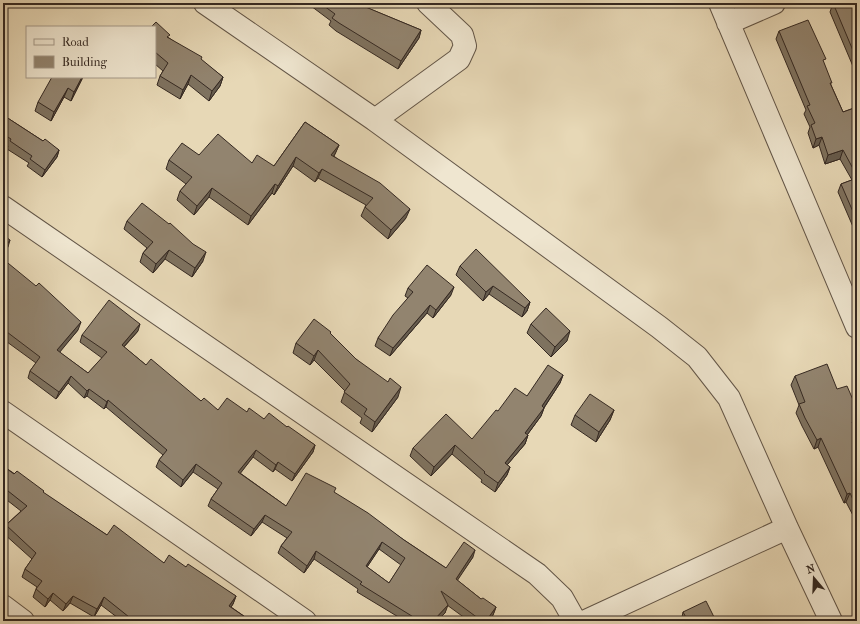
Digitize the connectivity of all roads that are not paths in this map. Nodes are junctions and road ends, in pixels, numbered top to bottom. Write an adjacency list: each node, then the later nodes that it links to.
1 (205, 3): 6 (street)
2 (430, 3): 6 (street)
3 (720, 3): 5 (street)
4 (774, 3): 5 (street)
5 (728, 23): 8 (street)
6 (375, 120): 10 (street)
7 (3, 206): 14 (street)
8 (857, 327)
9 (3, 412): 13 (street)
10 (787, 528): 15 (street); 16 (street)
11 (3, 606): 12 (street)
12 (24, 621)
13 (305, 621)
14 (575, 621)
15 (586, 621)
16 (831, 621)

